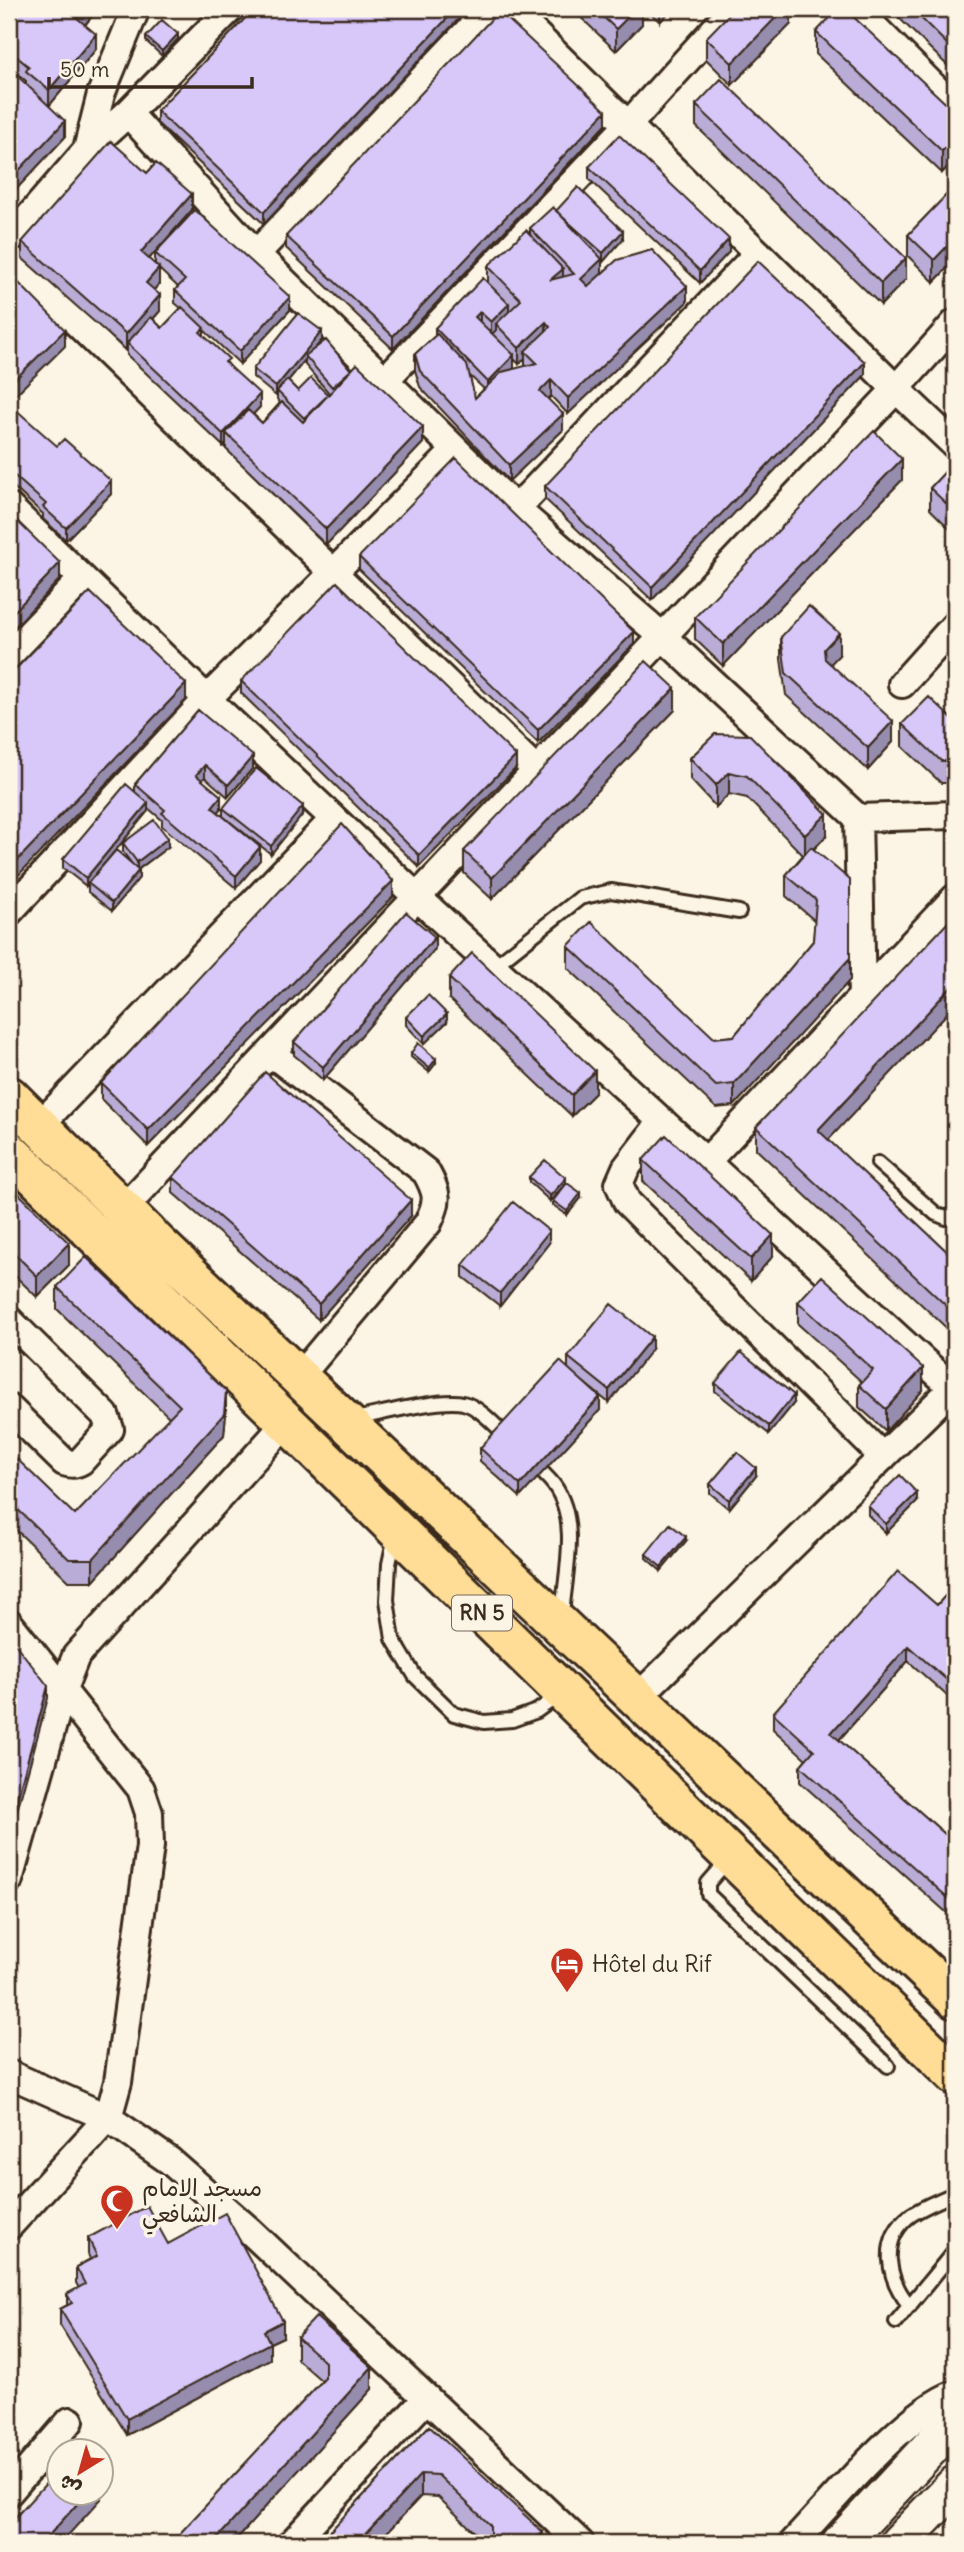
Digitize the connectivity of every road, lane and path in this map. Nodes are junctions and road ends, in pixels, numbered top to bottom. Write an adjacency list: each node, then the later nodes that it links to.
1 (136, 9): 10 (street)
2 (230, 9): 8 (street)
3 (489, 9): 13 (street)
4 (510, 9): 9 (street)
5 (733, 9): 9 (street)
6 (856, 9): 7 (street)
7 (955, 108)
8 (128, 113): 10 (street); 13 (street)
9 (628, 125): 12 (street); 16 (street)
10 (87, 150): 11 (street)
11 (9, 240)
12 (758, 253): 17 (street); 21 (street)
13 (256, 254): 16 (street)
14 (9, 257): 22 (street)
15 (955, 323): 17 (street)
16 (385, 380): 19 (street)
17 (896, 389): 18 (street); 25 (street)
18 (955, 445)
19 (456, 450): 21 (street); 22 (street)
20 (9, 507): 23 (street)
21 (516, 509): 25 (street)
22 (334, 573): 28 (street); 29 (street)
23 (82, 579): 26 (street); 28 (street)
24 (955, 625): 27 (street)
25 (662, 636): 29 (street); 31 (street)
26 (9, 655)
27 (902, 684)
28 (207, 699): 32 (street); 35 (street)
29 (537, 770): 33 (street)
30 (955, 815): 31 (street)
31 (858, 818): 38 (street)
32 (334, 819): 33 (street); 42 (street)
33 (417, 897): 37 (street); 39 (street)
34 (955, 898): 38 (street)
35 (9, 912)
36 (739, 912): 37 (lane)
37 (493, 967): 41 (street)
38 (862, 997): 44 (street)
39 (271, 1053): 46 (street); 49 (street)
40 (9, 1097): 42 (main road, RN 5)
41 (662, 1121): 44 (street); 54 (street)
42 (39, 1126): 46 (main road, RN 5)
43 (9, 1150): 53 (main road, RN 5)
44 (706, 1162): 50 (street)
45 (878, 1163): 47 (lane)
46 (123, 1209): 49 (main road, RN 5)
47 (955, 1214)
48 (9, 1320): 51 (street)
49 (299, 1377): 52 (main road, RN 5)
50 (954, 1387): 54 (street)
51 (9, 1408)
52 (344, 1421): 57 (main road, RN 5); 57 (lane)
53 (287, 1422): 55 (main road, RN 5); 58 (street)
54 (883, 1457): 60 (street)
55 (396, 1529): 59 (main road, RN 5); 59 (lane)
56 (9, 1623): 58 (street)
57 (561, 1626): 60 (main road, RN 5)
58 (62, 1689): 62 (street); 67 (street)
59 (564, 1692): 61 (main road, RN 5)
60 (636, 1698): 63 (main road, RN 5)
61 (732, 1857): 64 (lane); 66 (main road, RN 5)
62 (9, 1880)
63 (955, 1999)
64 (888, 2066)
65 (9, 2074): 67 (street)
66 (955, 2075)
67 (108, 2118): 69 (street); 74 (street)
68 (955, 2193): 71 (lane)
69 (9, 2226)
70 (955, 2250): 71 (lane)
71 (910, 2306): 72 (lane)
72 (896, 2322)
73 (955, 2395): 81 (street)
74 (427, 2398): 79 (street); 80 (street)
75 (70, 2421): 78 (street)
76 (955, 2421): 82 (main road)
77 (955, 2485): 83 (main road)
78 (9, 2493)
79 (292, 2543)
80 (580, 2543)
81 (793, 2543)
82 (841, 2543)
83 (899, 2543)

